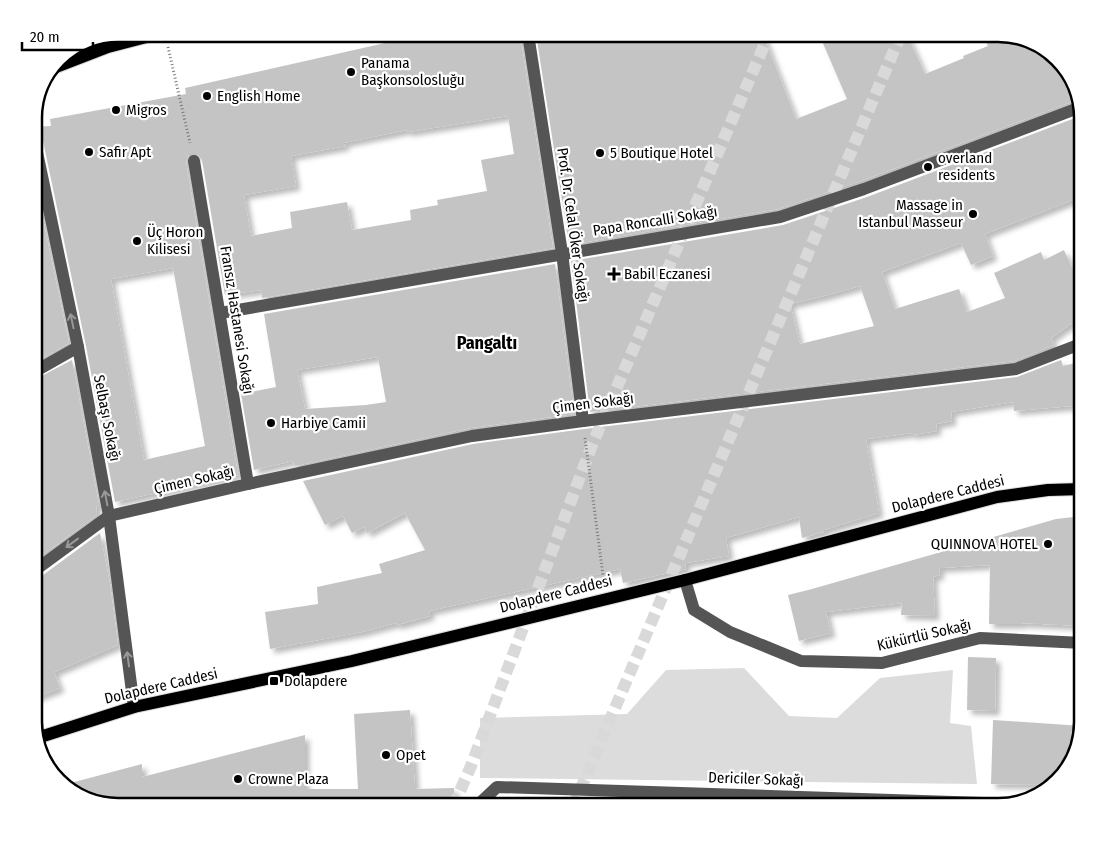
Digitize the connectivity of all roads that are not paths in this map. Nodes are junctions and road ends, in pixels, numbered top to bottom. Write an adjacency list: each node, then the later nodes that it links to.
1 (138, 42): 3 (main road)
2 (529, 42): 7 (street, Prof. Dr. Celal Öker Sokağı)
3 (66, 63)
4 (1073, 110): 7 (street, Papa Roncalli Sokağı)
5 (194, 161): 8 (street, Fransız Hastanesi Sokağı)
6 (43, 181): 10 (street, Selbaşı Sokağı, one-way to 6)
7 (562, 253): 8 (street, Papa Roncalli Sokağı); 12 (street, Prof. Dr. Celal Öker Sokağı)
8 (220, 313): 13 (street, Fransız Hastanesi Sokağı)
9 (1074, 346): 12 (street, Çimen Sokağı)
10 (78, 347): 11 (street); 15 (street, Selbaşı Sokağı, one-way to 10)
11 (43, 367)
12 (583, 421): 13 (street, Çimen Sokağı)
13 (248, 484): 15 (street, Çimen Sokağı)
14 (1074, 489): 17 (main road, Dolapdere Caddesi)
15 (109, 516): 16 (street, one-way to 16); 19 (street, Selbaşı Sokağı, one-way to 15)
16 (43, 564)
17 (685, 580): 18 (street, Kükürtlü Sokağı); 19 (main road, Dolapdere Caddesi)
18 (1074, 642)
19 (134, 707): 20 (main road, Dolapdere Caddesi)
20 (44, 735)
21 (487, 798): 22 (street, Dericiler Sokağı)
22 (832, 798)

